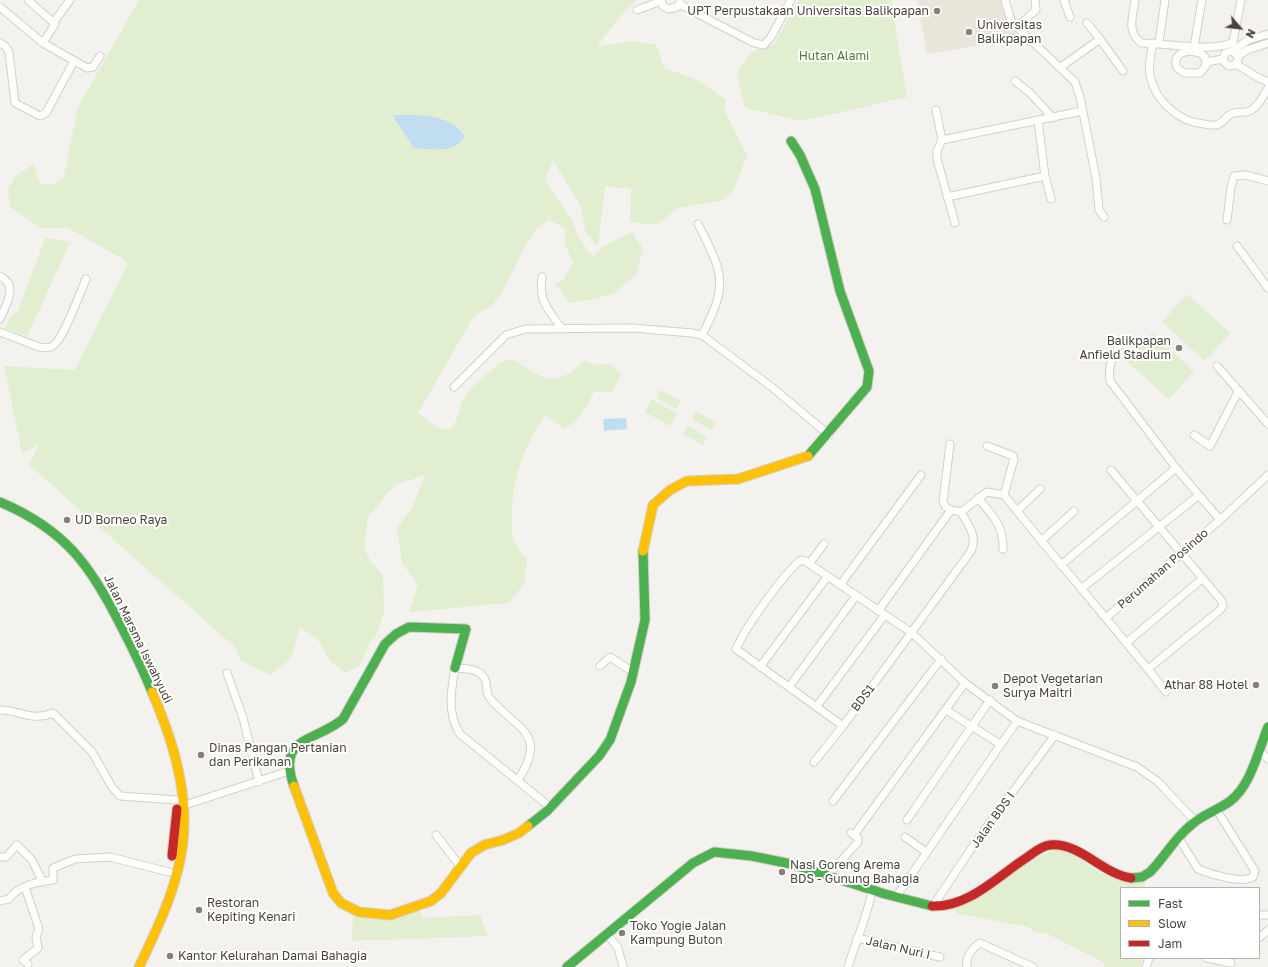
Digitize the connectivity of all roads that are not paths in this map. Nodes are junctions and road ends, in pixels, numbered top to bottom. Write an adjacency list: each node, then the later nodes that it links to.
1 (28, 0): 16 (street)
2 (70, 0): 16 (street)
3 (661, 0): 12 (street); 14 (street)
4 (791, 0): 12 (street)
5 (1005, 0): 18 (street)
6 (1035, 0): 18 (street)
7 (1064, 0): 15 (street)
8 (1135, 0): 23 (street)
9 (1166, 0): 23 (street)
10 (1202, 0): 25 (street)
11 (1241, 0): 25 (street)
12 (679, 2)
13 (0, 7): 22 (street)
14 (637, 10)
15 (1070, 17)
16 (54, 22): 22 (street)
17 (1087, 23): 20 (street)
18 (1017, 27): 31 (street)
19 (1268, 34): 27 (street)
20 (1100, 39): 31 (street); 32 (street)
21 (0, 43): 29 (street)
22 (43, 43): 29 (street)
23 (1156, 43): 25 (street); 35 (street)
24 (1268, 43): 27 (street)
25 (1194, 47)
26 (100, 56): 29 (street)
27 (1235, 57): 28 (street); 28 (street); 34 (street)
28 (1223, 59): 30 (street)
29 (74, 61)
30 (1206, 62)
31 (1061, 67): 37 (street)
32 (1123, 71)
33 (1015, 81): 38 (street)
34 (1268, 82)
35 (1268, 88)
36 (936, 110): 40 (street)
37 (1082, 111): 38 (street); 46 (street)
38 (1053, 118): 39 (street)
39 (1038, 121): 40 (street); 42 (street)
40 (942, 140): 44 (street)
41 (790, 141): 64 (main road)
42 (1046, 176): 44 (street); 45 (street)
43 (1268, 181): 47 (street)
44 (947, 197): 48 (street)
45 (1051, 199)
46 (1104, 217)
47 (1227, 220)
48 (955, 223)
49 (698, 224): 58 (street)
50 (1237, 246): 54 (street)
51 (0, 276): 55 (street)
52 (542, 277): 56 (street)
53 (86, 279): 57 (street)
54 (1268, 288)
55 (0, 319)
56 (562, 329): 58 (street); 61 (street)
57 (0, 332)
58 (702, 335): 64 (street)
59 (1121, 343): 68 (street)
60 (1217, 366): 62 (street)
61 (454, 387)
62 (1239, 390): 63 (street); 65 (street)
63 (1268, 424)
64 (829, 435): 105 (main road)
65 (1194, 435)
66 (950, 444): 79 (street)
67 (987, 446): 73 (street)
68 (1176, 468): 74 (street); 77 (street)
69 (1111, 470): 77 (street)
70 (920, 475): 93 (street)
71 (1268, 475): 83 (street, Perumahan Posindo)
72 (1040, 489): 80 (street)
73 (1004, 495): 75 (street); 80 (street)
74 (1199, 495): 83 (street); 84 (street)
75 (978, 498): 82 (street); 87 (street)
76 (0, 502): 127 (main road, Jalan Marsma Iswahyudi)
77 (1136, 502): 84 (street); 90 (street)
78 (0, 509): 127 (main road, Jalan Marsma Iswahyudi)
79 (951, 510): 82 (street); 96 (street)
80 (1017, 511): 85 (street)
81 (1074, 511): 85 (street)
82 (961, 512): 98 (street, BDS1)
83 (1220, 520): 88 (street, Perumahan Posindo)
84 (1158, 528): 88 (street); 94 (street)
85 (1041, 541): 90 (street)
86 (824, 544): 89 (street)
87 (1003, 549)
88 (1181, 554): 92 (street); 97 (street, Perumahan Posindo)
89 (809, 564): 91 (street); 102 (street)
90 (1061, 565): 94 (street)
91 (827, 576): 93 (street); 102 (street)
92 (1202, 579): 99 (street); 104 (street)
93 (840, 585): 95 (street)
94 (1081, 589): 97 (street)
95 (856, 596): 96 (street); 108 (street)
96 (881, 614): 98 (street); 111 (street)
97 (1107, 617): 99 (street)
98 (912, 633): 100 (street); 115 (street, BDS1)
99 (1126, 643): 104 (street)
100 (941, 659): 107 (street); 126 (street)
101 (600, 666): 105 (street)
102 (760, 667): 108 (street)
103 (455, 668): 123 (main road); 124 (street); 124 (street)
104 (1148, 669): 109 (street)
105 (633, 672): 128 (main road)
106 (227, 673): 125 (street)
107 (965, 683): 110 (street); 113 (street)
108 (789, 687): 111 (street)
109 (1166, 692)
110 (990, 700): 114 (street); 116 (street)
111 (817, 706): 115 (street)
112 (0, 710): 127 (street)
113 (946, 710): 116 (street); 139 (street)
114 (1017, 721): 118 (street); 119 (street)
115 (843, 726): 122 (street, BDS1)
116 (972, 727): 119 (street); 130 (street)
117 (1268, 727): 120 (main road)
118 (1055, 735): 131 (street); 145 (street, Jalan BDS I)
119 (1000, 744): 135 (street)
120 (1258, 750): 121 (street); 129 (main road)
121 (1268, 759)
122 (814, 762)
123 (289, 771): 125 (street); 137 (main road)
124 (518, 780): 128 (street)
125 (259, 782): 127 (street)
126 (833, 801)
127 (181, 802): 138 (main road, Jalan Marsma Iswahyudi); 156 (main road, Jalan Marsma Iswahyudi)
128 (550, 807): 137 (main road)
129 (1216, 809): 131 (main road); 134 (street)
130 (907, 820)
131 (1195, 821): 134 (main road)
132 (436, 835): 137 (street)
133 (905, 837): 135 (street)
134 (1178, 837): 145 (main road)
135 (926, 852): 143 (street)
136 (0, 857): 140 (street)
137 (460, 866)
138 (169, 872): 140 (street); 155 (main road, Jalan Marsma Iswahyudi)
139 (829, 874): 142 (main road); 147 (main road)
140 (42, 882): 141 (street)
141 (25, 887): 144 (street); 153 (street)
142 (872, 891): 143 (main road); 149 (street)
143 (896, 897): 145 (main road)
144 (0, 901)
145 (933, 906)
146 (1268, 930): 148 (street)
147 (607, 934): 157 (main road); 158 (street)
148 (1260, 937)
149 (857, 938): 150 (street, Jalan Nuri I); 159 (street)
150 (940, 957)
151 (1212, 959): 152 (street)
152 (1232, 963)
153 (28, 964)
154 (966, 965): 160 (street)
155 (129, 967)
156 (139, 967)
157 (567, 967)
158 (622, 967)
159 (848, 967)
160 (1033, 967)

